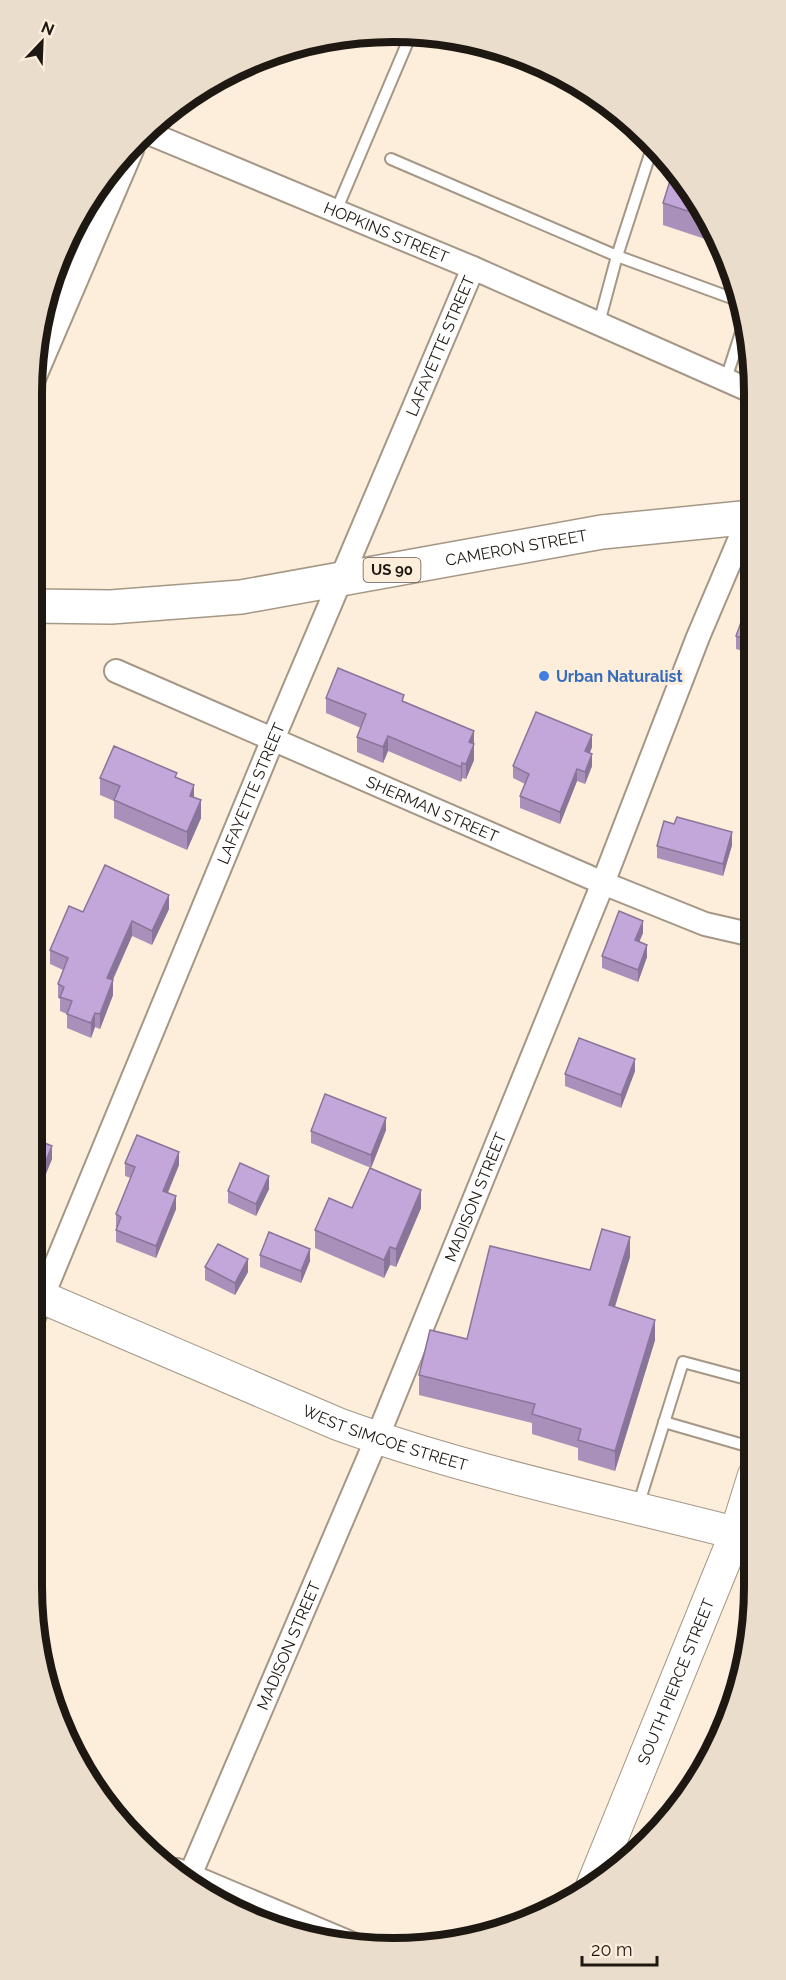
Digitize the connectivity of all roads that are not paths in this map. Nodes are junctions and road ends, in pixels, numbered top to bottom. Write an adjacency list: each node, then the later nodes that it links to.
1 (406, 43): 6 (lane)
2 (155, 136): 6 (street, HOPKINS STREET)
3 (651, 155): 7 (lane)
4 (392, 159): 7 (lane)
5 (125, 167): 12 (street)
6 (336, 211): 8 (street, HOPKINS STREET)
7 (617, 256): 9 (lane); 10 (lane)
8 (473, 268): 10 (street, HOPKINS STREET); 17 (street, LAFAYETTE STREET)
9 (730, 297)
10 (599, 324): 13 (street, HOPKINS STREET)
11 (739, 338): 13 (lane)
12 (44, 355)
13 (726, 380): 14 (street, HOPKINS STREET)
14 (744, 388)
15 (744, 515): 17 (main road, CAMERON STREET / US 90)
16 (744, 530): 21 (street, MADISON STREET)
17 (341, 580): 18 (main road, CAMERON STREET / US 90); 20 (street, LAFAYETTE STREET)
18 (42, 606)
19 (116, 671): 20 (street, SHERMAN STREET)
20 (273, 738): 21 (street, SHERMAN STREET); 23 (street, LAFAYETTE STREET)
21 (603, 884): 22 (street, SHERMAN STREET); 27 (street, MADISON STREET)
22 (744, 933)
23 (42, 1287)
24 (42, 1307): 27 (street, WEST SIMCOE STREET)
25 (744, 1378): 26 (lane)
26 (664, 1422): 28 (lane); 29 (lane)
27 (377, 1438): 29 (street, WEST SIMCOE STREET); 32 (street, MADISON STREET)
28 (744, 1445)
29 (637, 1508): 30 (street, WEST SIMCOE STREET)
30 (744, 1534)
31 (744, 1536): 33 (street, SOUTH PIERCE STREET)
32 (186, 1870)
33 (599, 1871)
34 (206, 1884): 35 (street)
35 (316, 1929)

